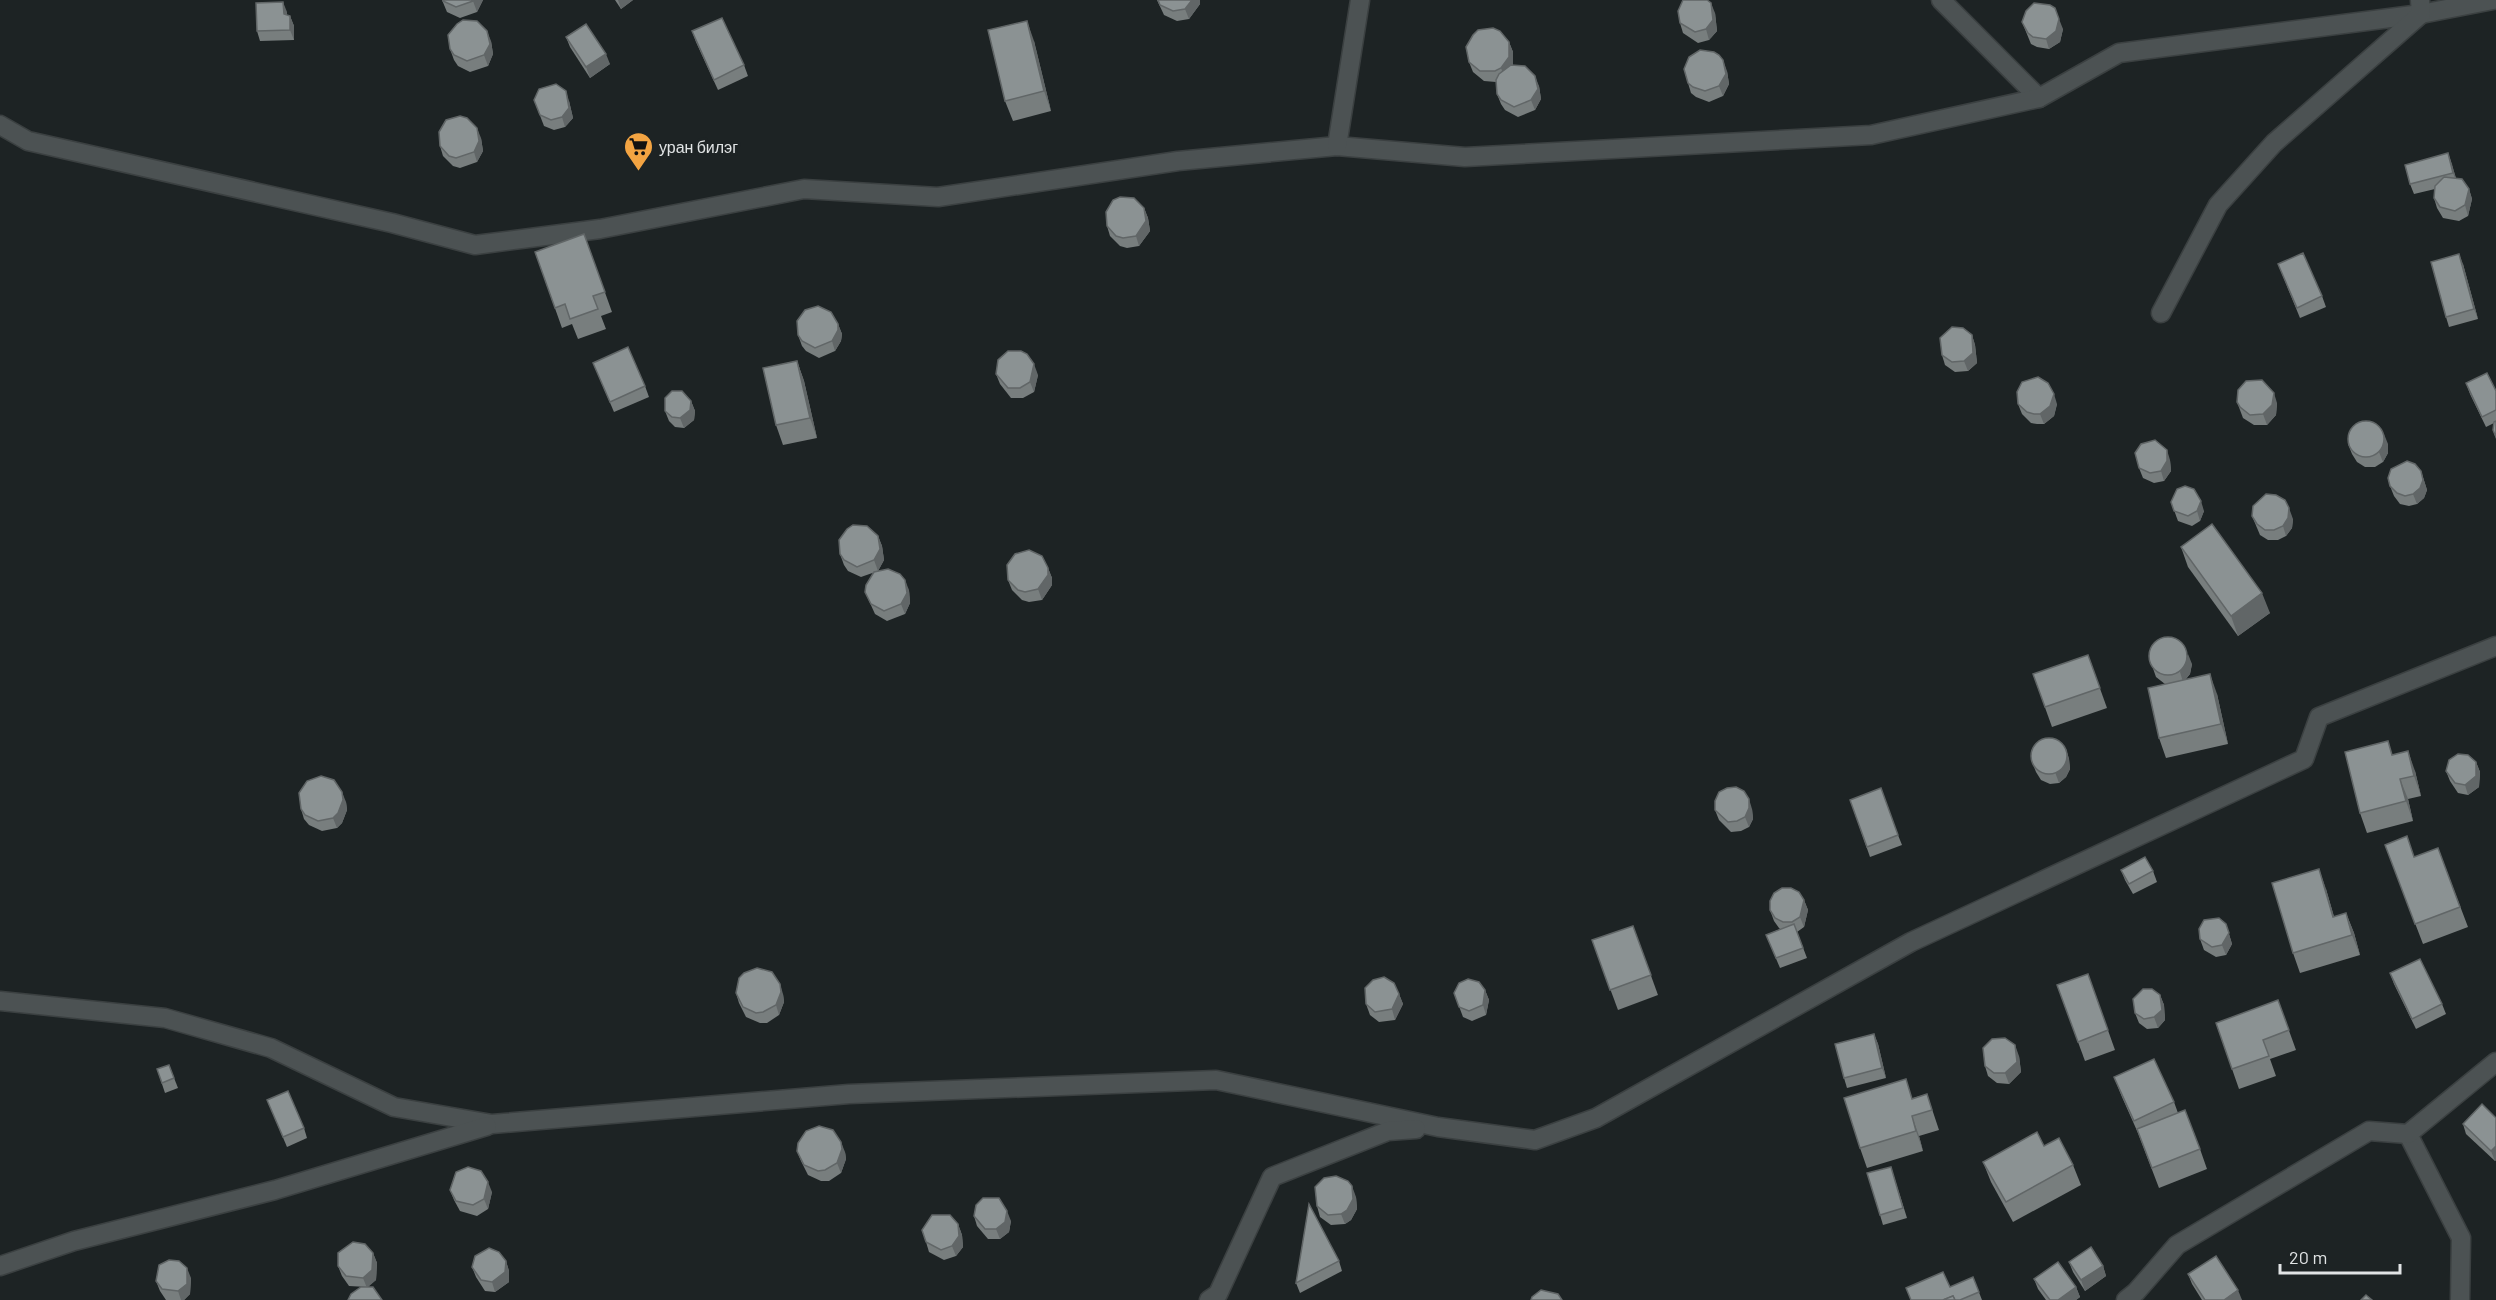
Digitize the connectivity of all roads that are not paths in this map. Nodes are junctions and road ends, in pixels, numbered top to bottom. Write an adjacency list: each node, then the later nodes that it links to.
1 (1360, 0): 7 (street)
2 (1941, 0): 5 (street)
3 (2493, 0): 4 (street)
4 (2421, 7): 5 (street); 8 (street)
5 (2039, 98): 7 (street)
6 (0, 125): 7 (street)
7 (1337, 147)
8 (2161, 312)
9 (2496, 646): 13 (street)
10 (0, 1001): 12 (street)
11 (2496, 1062): 14 (street)
12 (492, 1124): 13 (street); 15 (street)
13 (1438, 1127): 16 (street)
14 (2408, 1134): 17 (street); 18 (street)
15 (0, 1266)
16 (1209, 1300)
17 (2126, 1300)
18 (2460, 1300)

